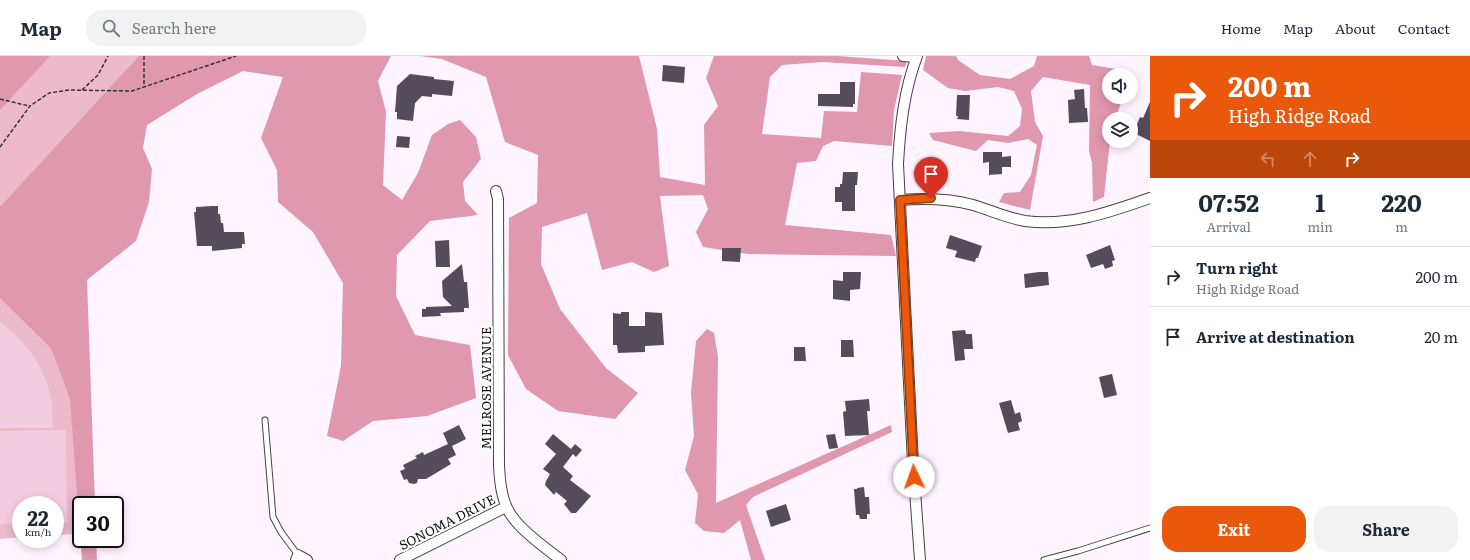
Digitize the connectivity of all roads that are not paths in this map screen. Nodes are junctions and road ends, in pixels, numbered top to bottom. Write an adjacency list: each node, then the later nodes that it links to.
1 (903, 56): 2 (street)
2 (916, 56): 5 (street)
3 (496, 191): 7 (street, MELROSE AVENUE)
4 (1150, 198): 5 (street)
5 (900, 200): 12 (street)
6 (265, 420): 9 (lane)
7 (506, 507): 10 (street, SONOMA DRIVE); 11 (street, MELROSE AVENUE)
8 (1150, 528): 13 (lane)
9 (300, 558)
10 (400, 560)
11 (561, 560)
12 (920, 560)
13 (1044, 560)

